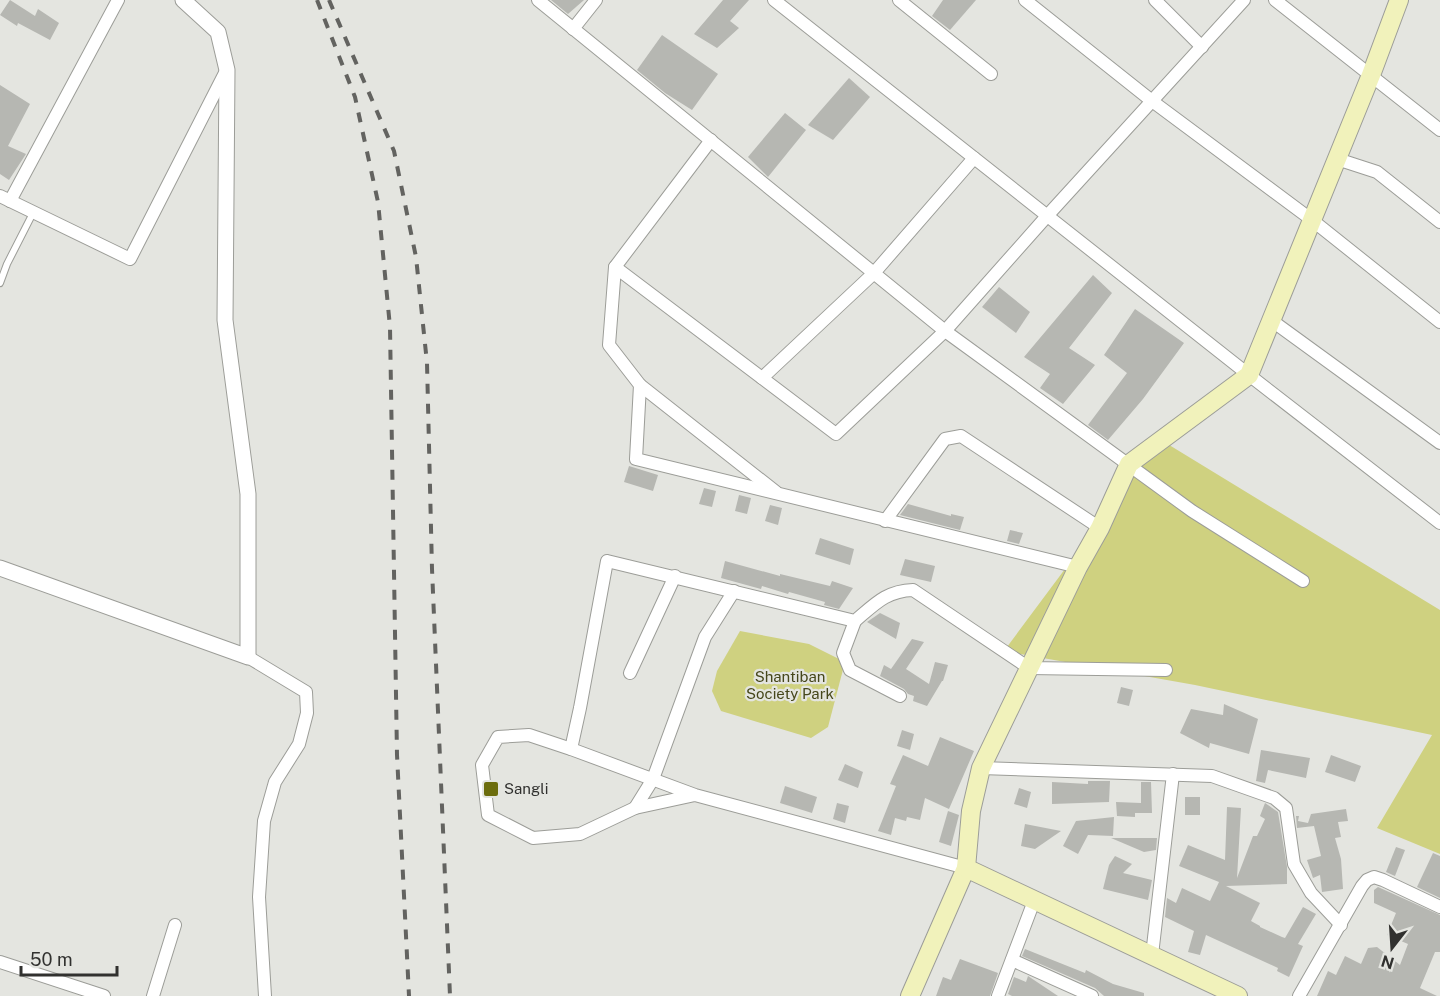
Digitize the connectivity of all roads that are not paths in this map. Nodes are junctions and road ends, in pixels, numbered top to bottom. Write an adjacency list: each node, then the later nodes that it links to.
1 (117, 0): 22 (street)
2 (183, 0): 14 (street)
3 (538, 0): 12 (street)
4 (596, 0): 12 (street)
5 (774, 0): 20 (street)
6 (899, 0): 15 (street)
7 (1025, 0): 17 (street)
8 (1155, 0): 13 (street)
9 (1244, 0): 13 (street)
10 (1275, 0): 16 (street)
11 (1399, 0): 16 (main road)
12 (573, 29): 19 (street)
13 (1202, 47): 17 (street)
14 (227, 70): 23 (street); 48 (street)
15 (992, 74)
16 (1371, 75): 18 (street); 21 (main road)
17 (1152, 101): 24 (street); 25 (street)
18 (1440, 130)
19 (711, 140): 27 (street); 28 (street)
20 (974, 158): 24 (street); 28 (street)
21 (1337, 159): 25 (main road); 26 (street)
22 (5, 198): 23 (street)
23 (33, 213): 29 (lane)
24 (1047, 216): 32 (street); 33 (street)
25 (1312, 220): 30 (main road); 31 (street)
26 (1440, 222)
27 (615, 267): 34 (street); 35 (street)
28 (874, 273): 32 (street); 34 (street)
29 (0, 283)
30 (1271, 320): 33 (main road); 36 (street)
31 (1440, 322)
32 (945, 331): 34 (street); 37 (street)
33 (1249, 375): 37 (main road); 40 (street)
34 (762, 378)
35 (640, 385): 38 (street); 38 (street)
36 (1440, 443)
37 (1129, 464): 41 (main road); 45 (street)
38 (779, 495): 39 (street)
39 (885, 521): 41 (street); 42 (street)
40 (1440, 523)
41 (1100, 528): 42 (main road)
42 (1078, 567): 49 (main road)
43 (0, 568): 48 (street)
44 (675, 576): 46 (street); 51 (street); 53 (street)
45 (1303, 581)
46 (734, 591): 47 (street); 56 (street)
47 (855, 621): 49 (street); 52 (street)
48 (248, 657): 70 (street)
49 (1029, 668): 50 (street); 54 (main road)
50 (1166, 670)
51 (630, 673)
52 (900, 696)
53 (571, 748): 56 (street); 58 (street)
54 (981, 768): 55 (street); 59 (main road)
55 (1173, 774): 63 (street); 64 (street)
56 (653, 779): 57 (street); 58 (street)
57 (695, 795): 58 (street); 59 (street)
58 (635, 808)
59 (966, 868): 60 (main road); 71 (main road)
60 (1034, 901): 64 (main road); 65 (street)
61 (1440, 907): 63 (street)
62 (175, 925): 69 (street)
63 (1341, 925): 75 (street)
64 (1152, 955): 74 (main road)
65 (1012, 960): 72 (street); 73 (street)
66 (0, 962): 67 (street)
67 (86, 993): 68 (street)
68 (104, 996)
69 (153, 996)
70 (265, 996)
71 (911, 996)
72 (998, 996)
73 (1092, 996)
74 (1238, 996)
75 (1299, 996)

